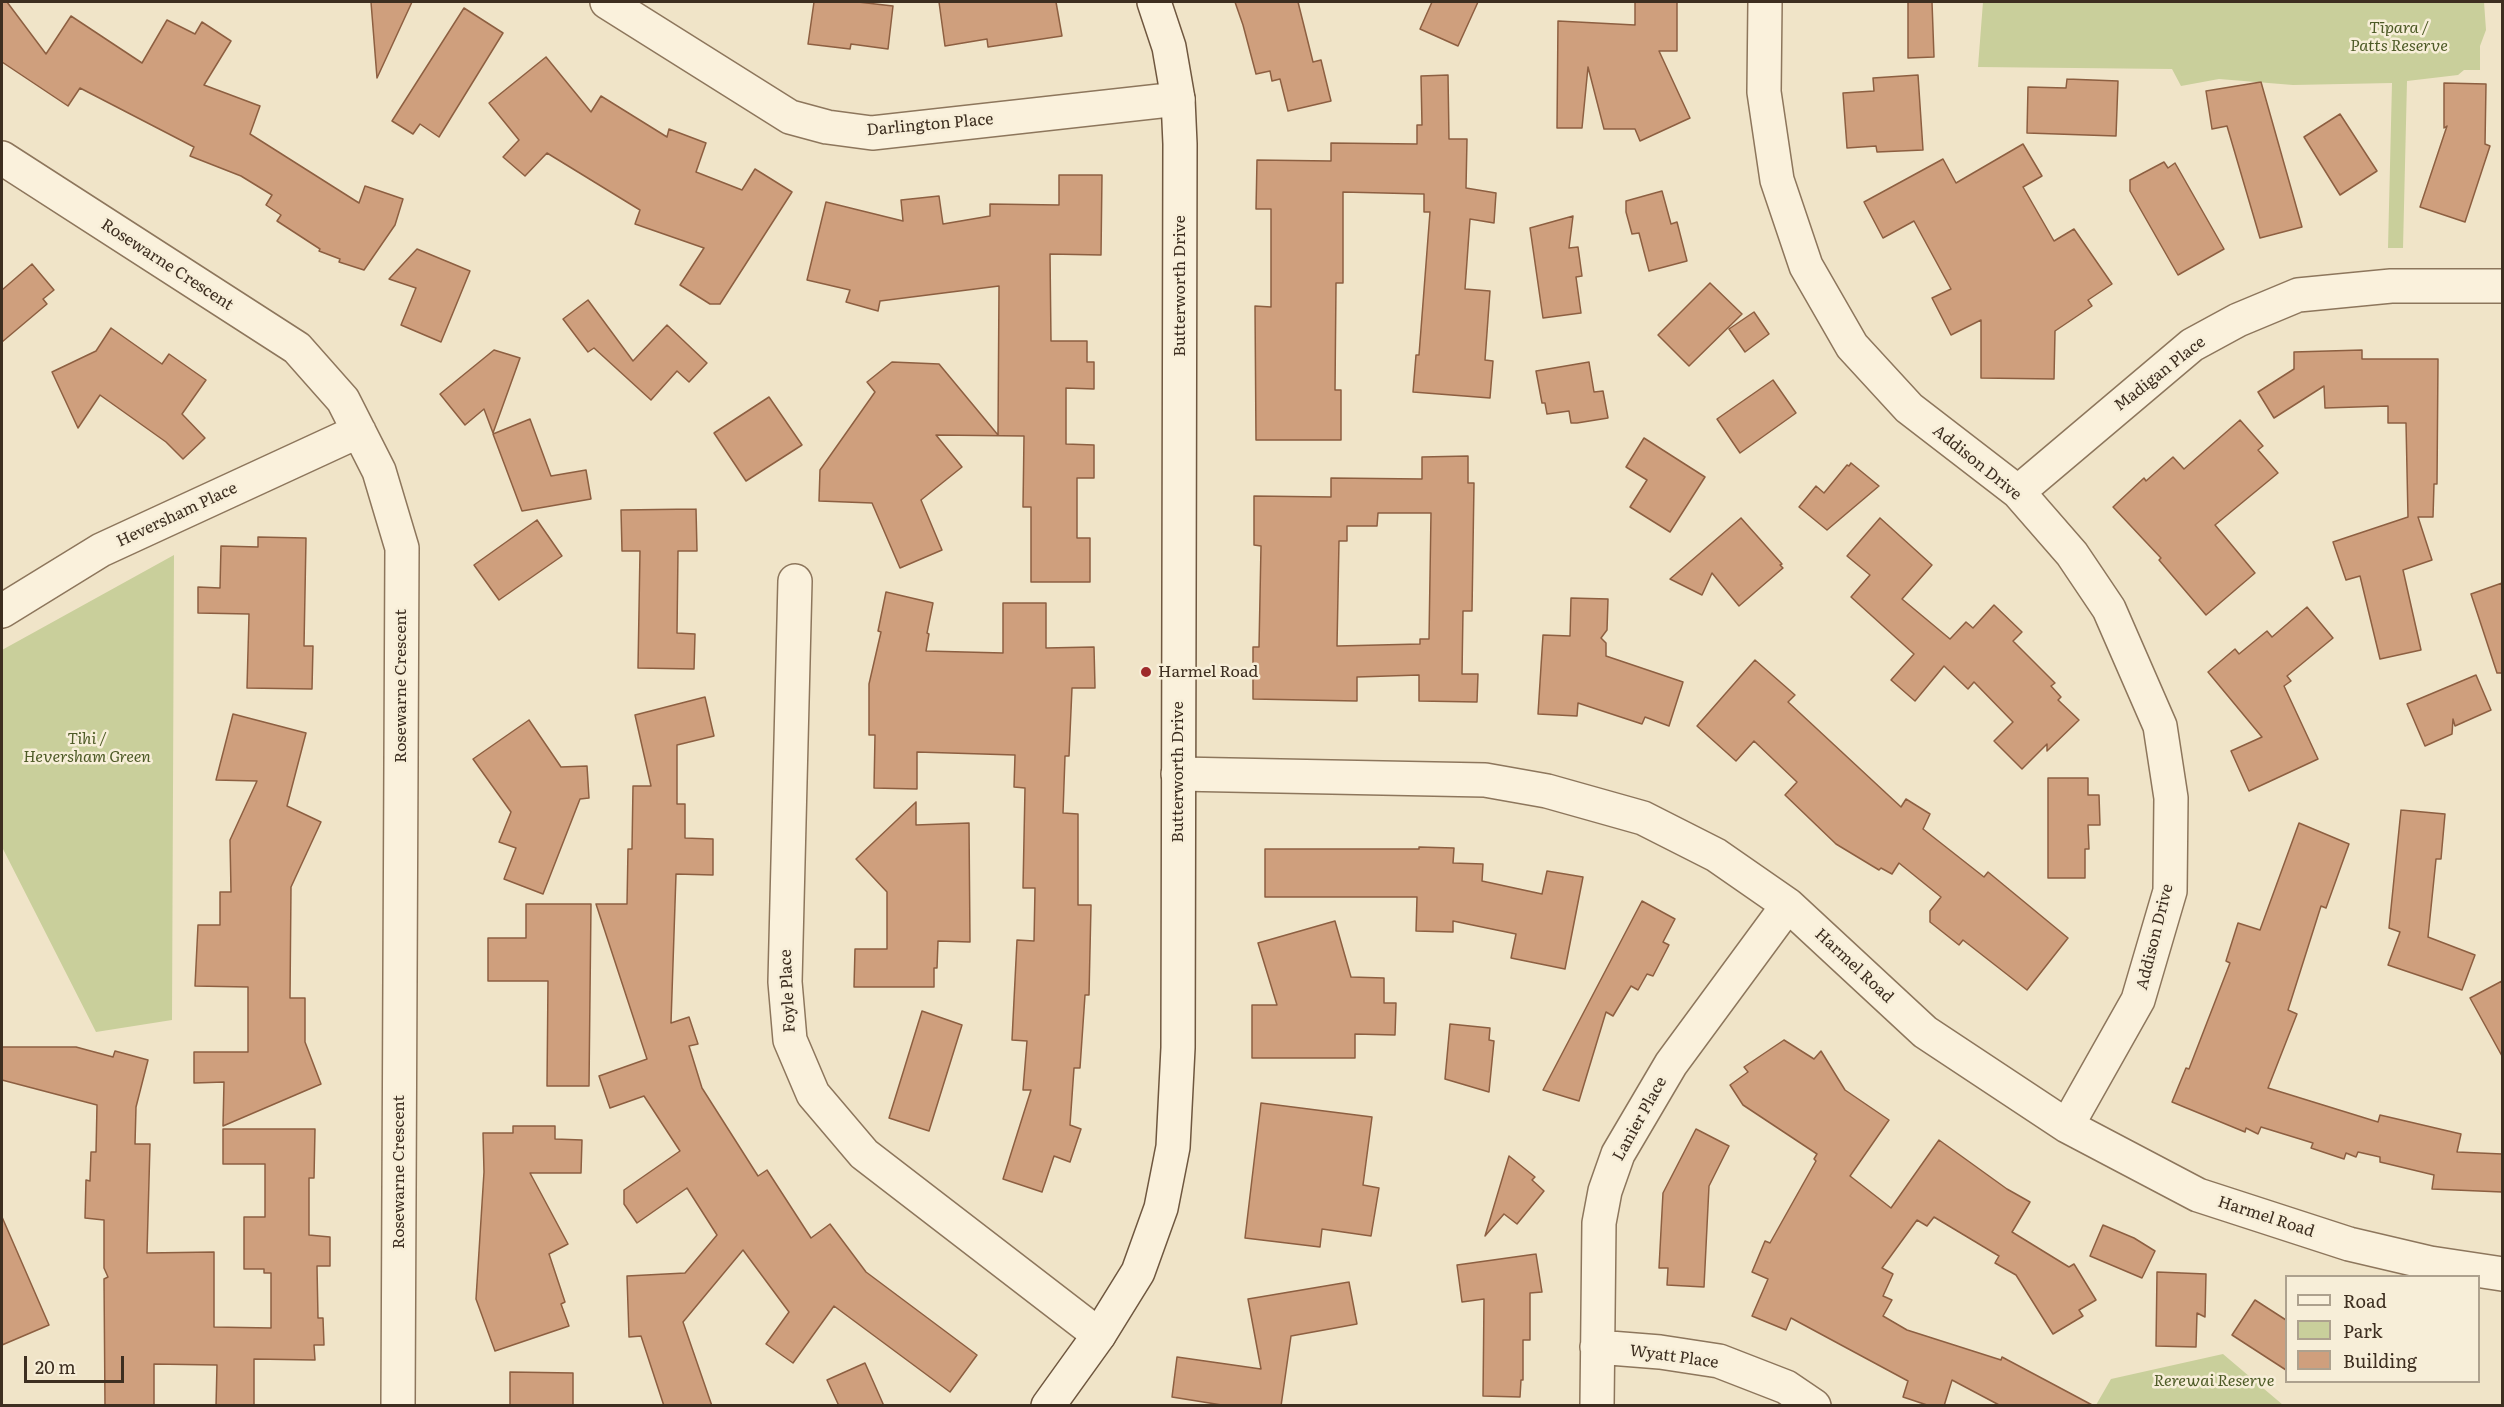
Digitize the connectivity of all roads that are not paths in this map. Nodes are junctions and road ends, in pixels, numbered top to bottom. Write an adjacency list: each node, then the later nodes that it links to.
1 (607, 2): 4 (street, Darlington Place)
2 (1154, 2): 4 (street, Butterworth Drive)
3 (1765, 2): 8 (street, Addison Drive)
4 (1178, 99): 11 (street, Butterworth Drive)
5 (2, 158): 7 (street, Rosewarne Crescent)
6 (2502, 286): 8 (street, Madigan Place)
7 (359, 431): 10 (street, Heversham Place); 17 (street, Rosewarne Crescent)
8 (2018, 492): 13 (street, Addison Drive)
9 (795, 580): 15 (street, Foyle Place)
10 (2, 611)
11 (1178, 774): 12 (street, Harmel Road); 15 (street, Butterworth Drive)
12 (1788, 905): 13 (street, Harmel Road); 16 (street, Lanier Place)
13 (2067, 1126): 14 (street, Harmel Road)
14 (2502, 1274)
15 (1099, 1335): 18 (street, Butterworth Drive)
16 (1597, 1347): 19 (street, Lanier Place); 20 (street, Wyatt Place)
17 (398, 1406)
18 (1048, 1406)
19 (1596, 1406)
20 (1814, 1406)

